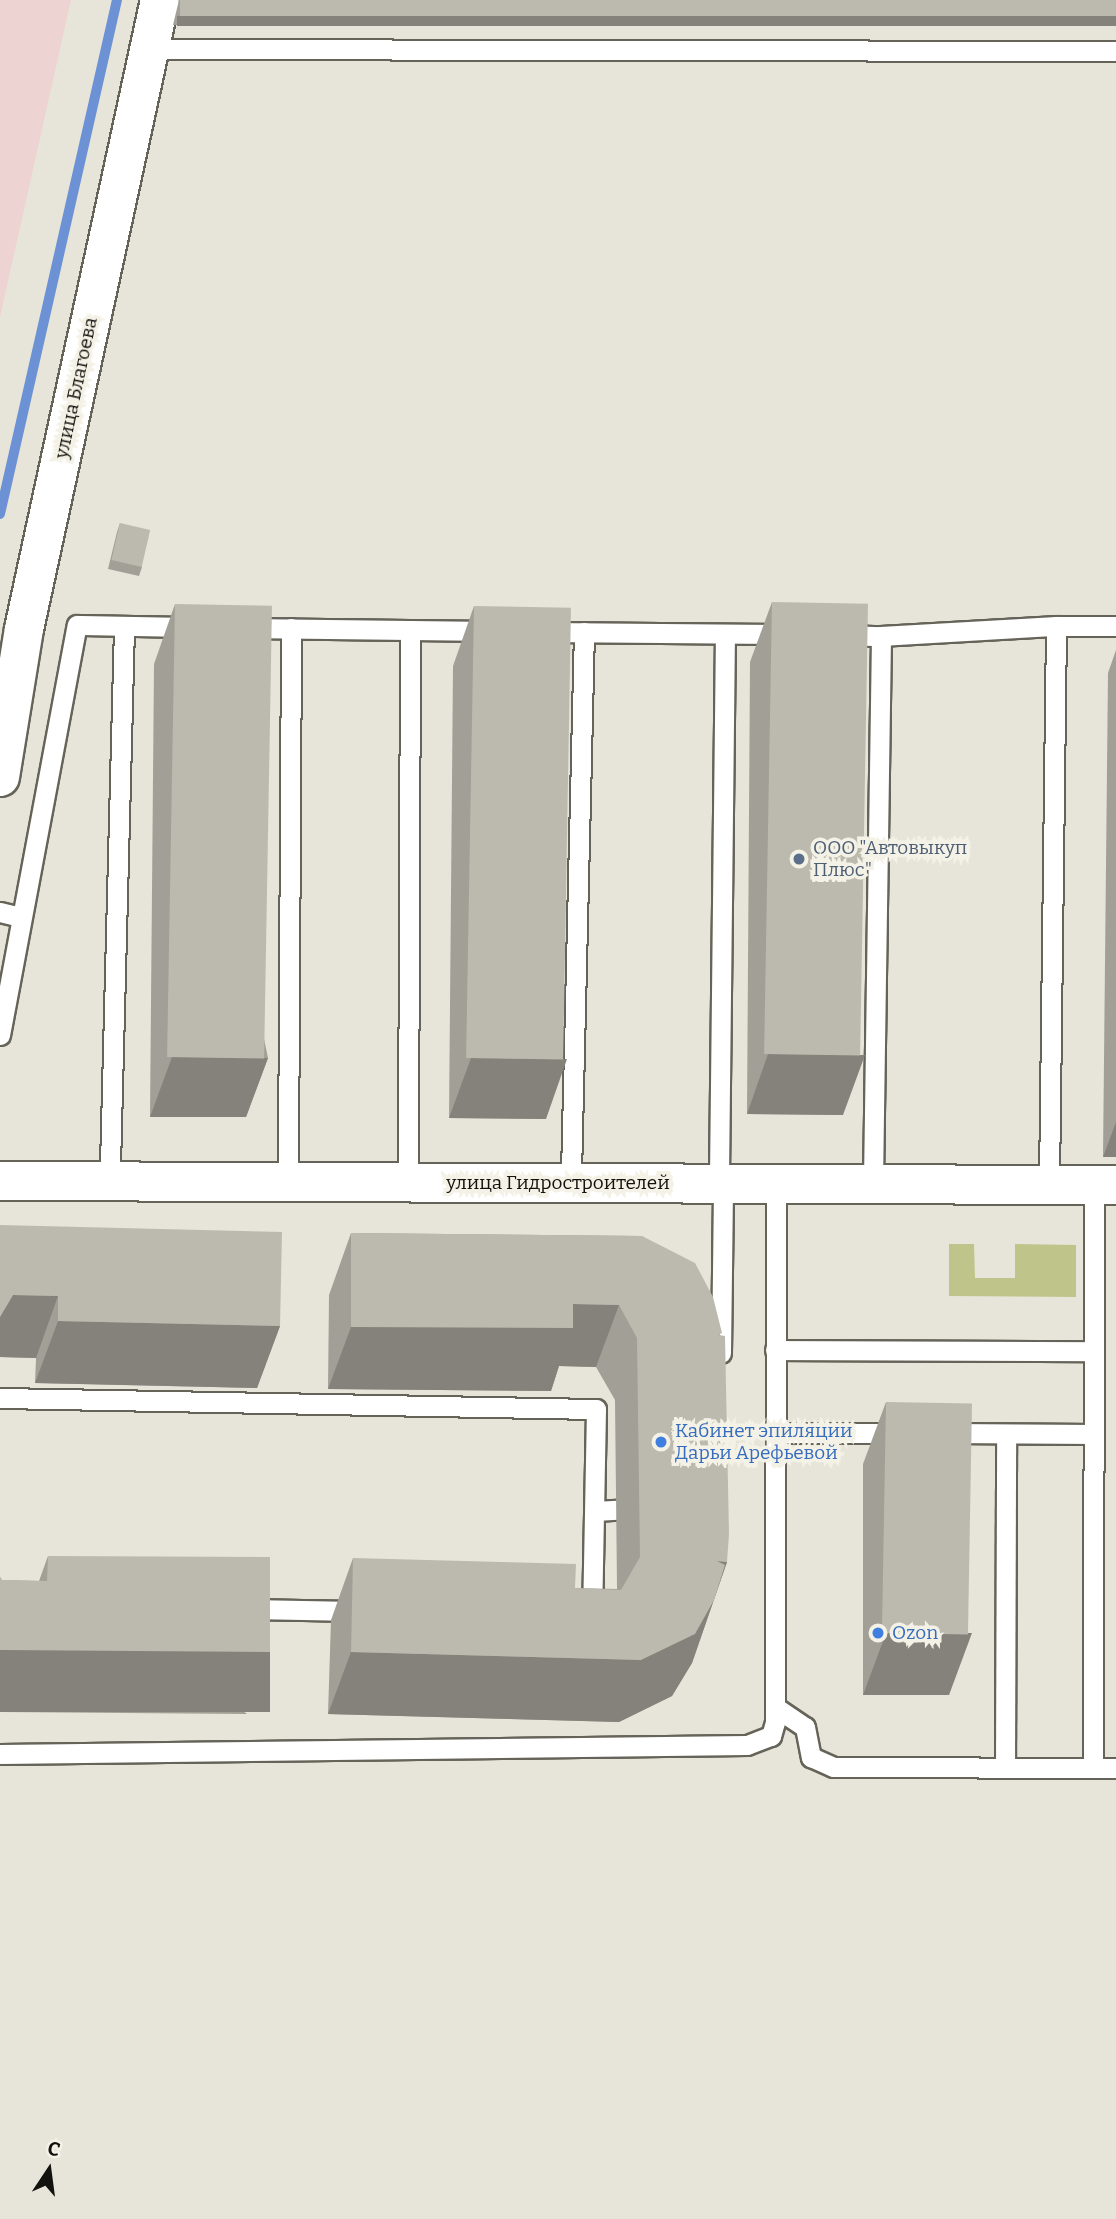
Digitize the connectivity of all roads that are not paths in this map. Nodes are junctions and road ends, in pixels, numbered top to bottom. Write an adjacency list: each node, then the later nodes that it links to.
1 (160, 0): 2 (street, улица Благоева)
2 (149, 49): 3 (lane); 14 (street, улица Благоева)
3 (1116, 51)
4 (124, 626): 7 (lane); 16 (lane); 19 (lane)
5 (1056, 626): 6 (lane); 13 (lane); 26 (lane)
6 (1116, 626)
7 (291, 628): 8 (lane); 20 (lane)
8 (410, 630): 9 (lane); 21 (lane)
9 (584, 632): 10 (lane); 22 (lane)
10 (725, 634): 11 (lane); 23 (lane)
11 (803, 635)
12 (829, 635): 13 (lane)
13 (881, 636): 23 (lane)
14 (0, 777)
15 (0, 912): 16 (lane)
16 (20, 917): 17 (lane)
17 (0, 1035)
18 (0, 1163): 19 (lane)
19 (110, 1165): 20 (lane)
20 (288, 1168): 21 (lane)
21 (408, 1171): 22 (lane)
22 (571, 1174): 23 (lane)
23 (721, 1180): 24 (street, улица Гидростроителей); 25 (street, улица Гидростроителей); 30 (lane)
24 (0, 1181)
25 (776, 1184): 26 (street, улица Гидростроителей); 28 (lane)
26 (1049, 1185): 27 (street, улица Гидростроителей)
27 (1105, 1185): 29 (lane)
28 (775, 1350): 29 (lane); 32 (lane)
29 (1094, 1351): 34 (lane)
30 (720, 1368)
31 (0, 1398): 36 (lane)
32 (775, 1433): 33 (lane); 40 (lane)
33 (1006, 1434): 34 (lane); 42 (lane)
34 (1094, 1434): 43 (lane)
35 (617, 1510): 36 (lane)
36 (595, 1511): 39 (lane)
37 (221, 1609): 38 (lane)
38 (386, 1612)
39 (566, 1615)
40 (775, 1707): 41 (lane); 42 (lane)
41 (0, 1754)
42 (1005, 1767): 43 (lane)
43 (1093, 1768): 44 (lane)
44 (1116, 1768)

